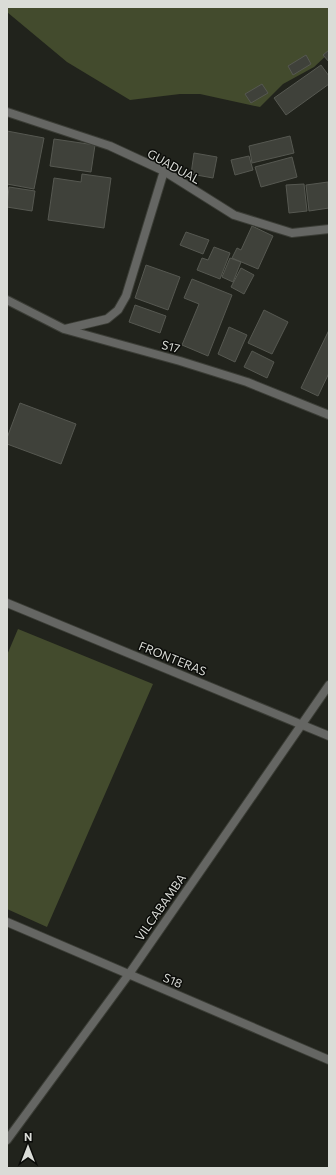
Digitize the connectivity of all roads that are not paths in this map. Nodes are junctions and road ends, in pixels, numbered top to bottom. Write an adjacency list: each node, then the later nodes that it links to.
1 (7, 112): 2 (street, GUADUAL)
2 (164, 171): 3 (street, GUADUAL); 5 (street)
3 (329, 230)
4 (7, 300): 5 (street, S17)
5 (64, 329): 6 (street, S17)
6 (329, 415)
7 (7, 603): 9 (street, FRONTERAS)
8 (329, 685): 9 (street, VILCABAMBA)
9 (301, 724): 10 (street, FRONTERAS); 12 (street, VILCABAMBA)
10 (329, 736)
11 (7, 922): 12 (street, S18)
12 (129, 974): 13 (street, S18); 14 (street, VILCABAMBA)
13 (329, 1060)
14 (7, 1140)

